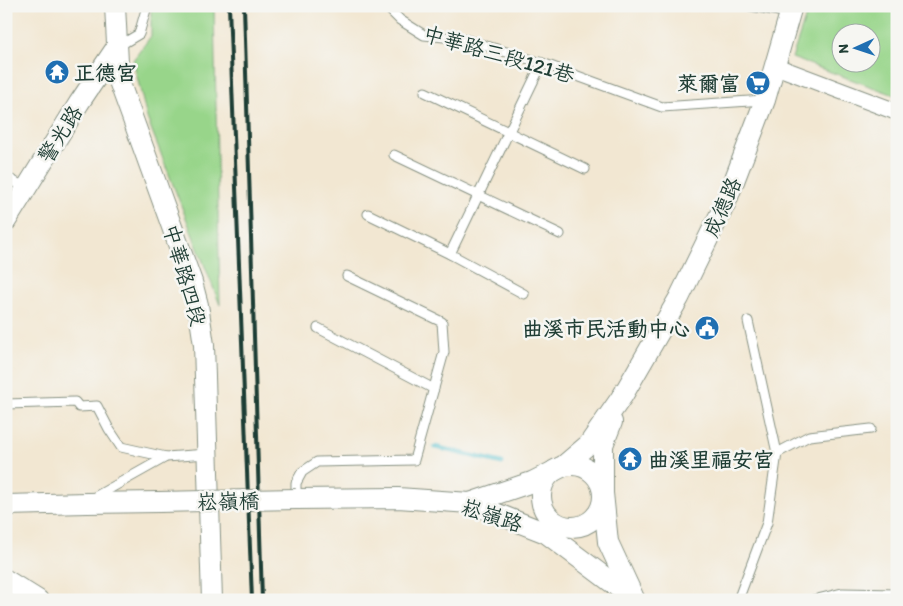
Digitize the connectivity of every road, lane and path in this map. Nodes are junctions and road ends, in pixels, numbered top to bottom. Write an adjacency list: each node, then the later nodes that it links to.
1 (115, 6): 6 (street, 中華路四段)
2 (147, 6): 6 (lane)
3 (386, 6): 7 (lane, 中華路三段121巷)
4 (750, 6): 5 (lane)
5 (791, 10): 8 (street, 成德路)
6 (116, 48): 16 (street, 警光路); 31 (street, 中華路四段)
7 (542, 63): 10 (lane, 中華路三段121巷); 12 (lane)
8 (775, 66): 10 (street, 成德路); 11 (street)
9 (425, 92): 12 (lane)
10 (765, 100): 27 (street, 成德路)
11 (897, 112)
12 (509, 133): 14 (lane); 17 (lane)
13 (394, 156): 17 (lane)
14 (585, 169)
15 (6, 177): 16 (lane)
16 (27, 188): 19 (street, 警光路)
17 (478, 196): 20 (lane); 21 (lane)
18 (368, 214): 21 (lane)
19 (6, 221)
20 (560, 234)
21 (450, 254): 23 (lane)
22 (347, 276): 26 (lane)
23 (524, 294)
24 (748, 321): 30 (lane)
25 (318, 328): 26 (lane)
26 (434, 389): 35 (lane)
27 (622, 395): 33 (street, 成德路); 34 (street, 成德路)
28 (6, 404): 32 (lane)
29 (871, 428): 30 (lane)
30 (777, 452): 47 (lane)
31 (207, 454): 32 (lane); 46 (street, 中華路四段)
32 (166, 457): 36 (lane)
33 (562, 467): 34 (street); 37 (street, 成德路); 39 (street)
34 (603, 493): 40 (street); 44 (street, 成德路)
35 (296, 499): 36 (street, 崧嶺橋, bridge); 37 (street, 崧嶺路)
36 (87, 503): 38 (street, 崧嶺橋)
37 (470, 503): 41 (street, 崧嶺路)
38 (6, 506)
39 (543, 506): 40 (street); 41 (street)
40 (574, 527): 41 (street)
41 (546, 533): 44 (street, 崧嶺路)
42 (6, 580): 45 (street)
43 (897, 594): 48 (lane)
44 (634, 599)
45 (38, 600)
46 (212, 600)
47 (738, 600)
48 (813, 600)

